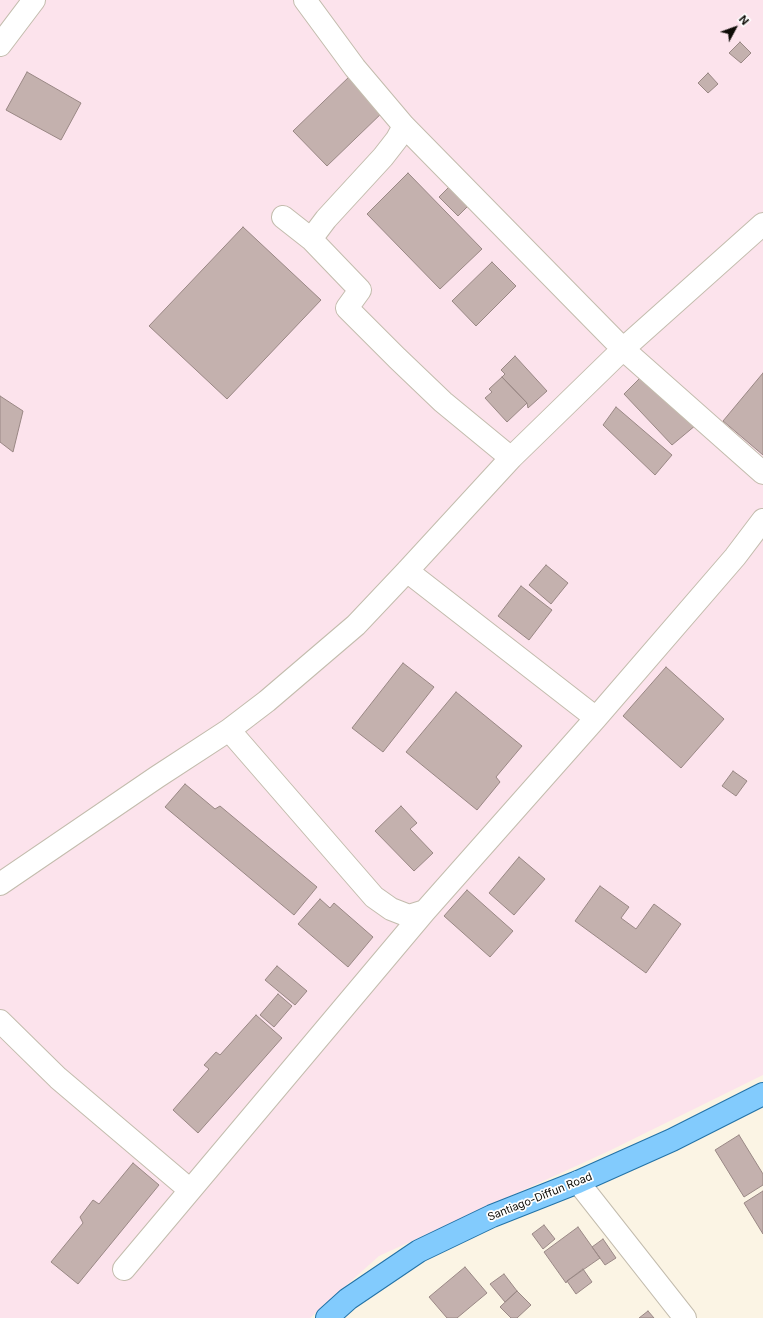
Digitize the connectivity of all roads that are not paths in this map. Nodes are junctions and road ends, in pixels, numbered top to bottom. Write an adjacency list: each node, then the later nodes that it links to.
1 (34, 0): 3 (street)
2 (305, 0): 4 (street)
3 (0, 45)
4 (404, 126): 7 (street); 8 (street)
5 (283, 217): 7 (street)
6 (763, 224): 8 (street)
7 (311, 239): 9 (street)
8 (623, 349): 9 (street); 10 (street)
9 (511, 458): 12 (street)
10 (763, 473)
11 (763, 520): 13 (street)
12 (408, 571): 13 (street); 14 (street)
13 (596, 718): 16 (street)
14 (229, 730): 15 (street); 16 (street)
15 (0, 884)
16 (424, 911): 20 (street)
17 (0, 1021): 20 (street)
18 (763, 1094): 19 (main road, Santiago-Diffun Road)
19 (578, 1182): 22 (main road, Santiago-Diffun Road); 23 (street)
20 (190, 1190): 21 (street)
21 (124, 1269)
22 (327, 1318)
23 (685, 1318)

